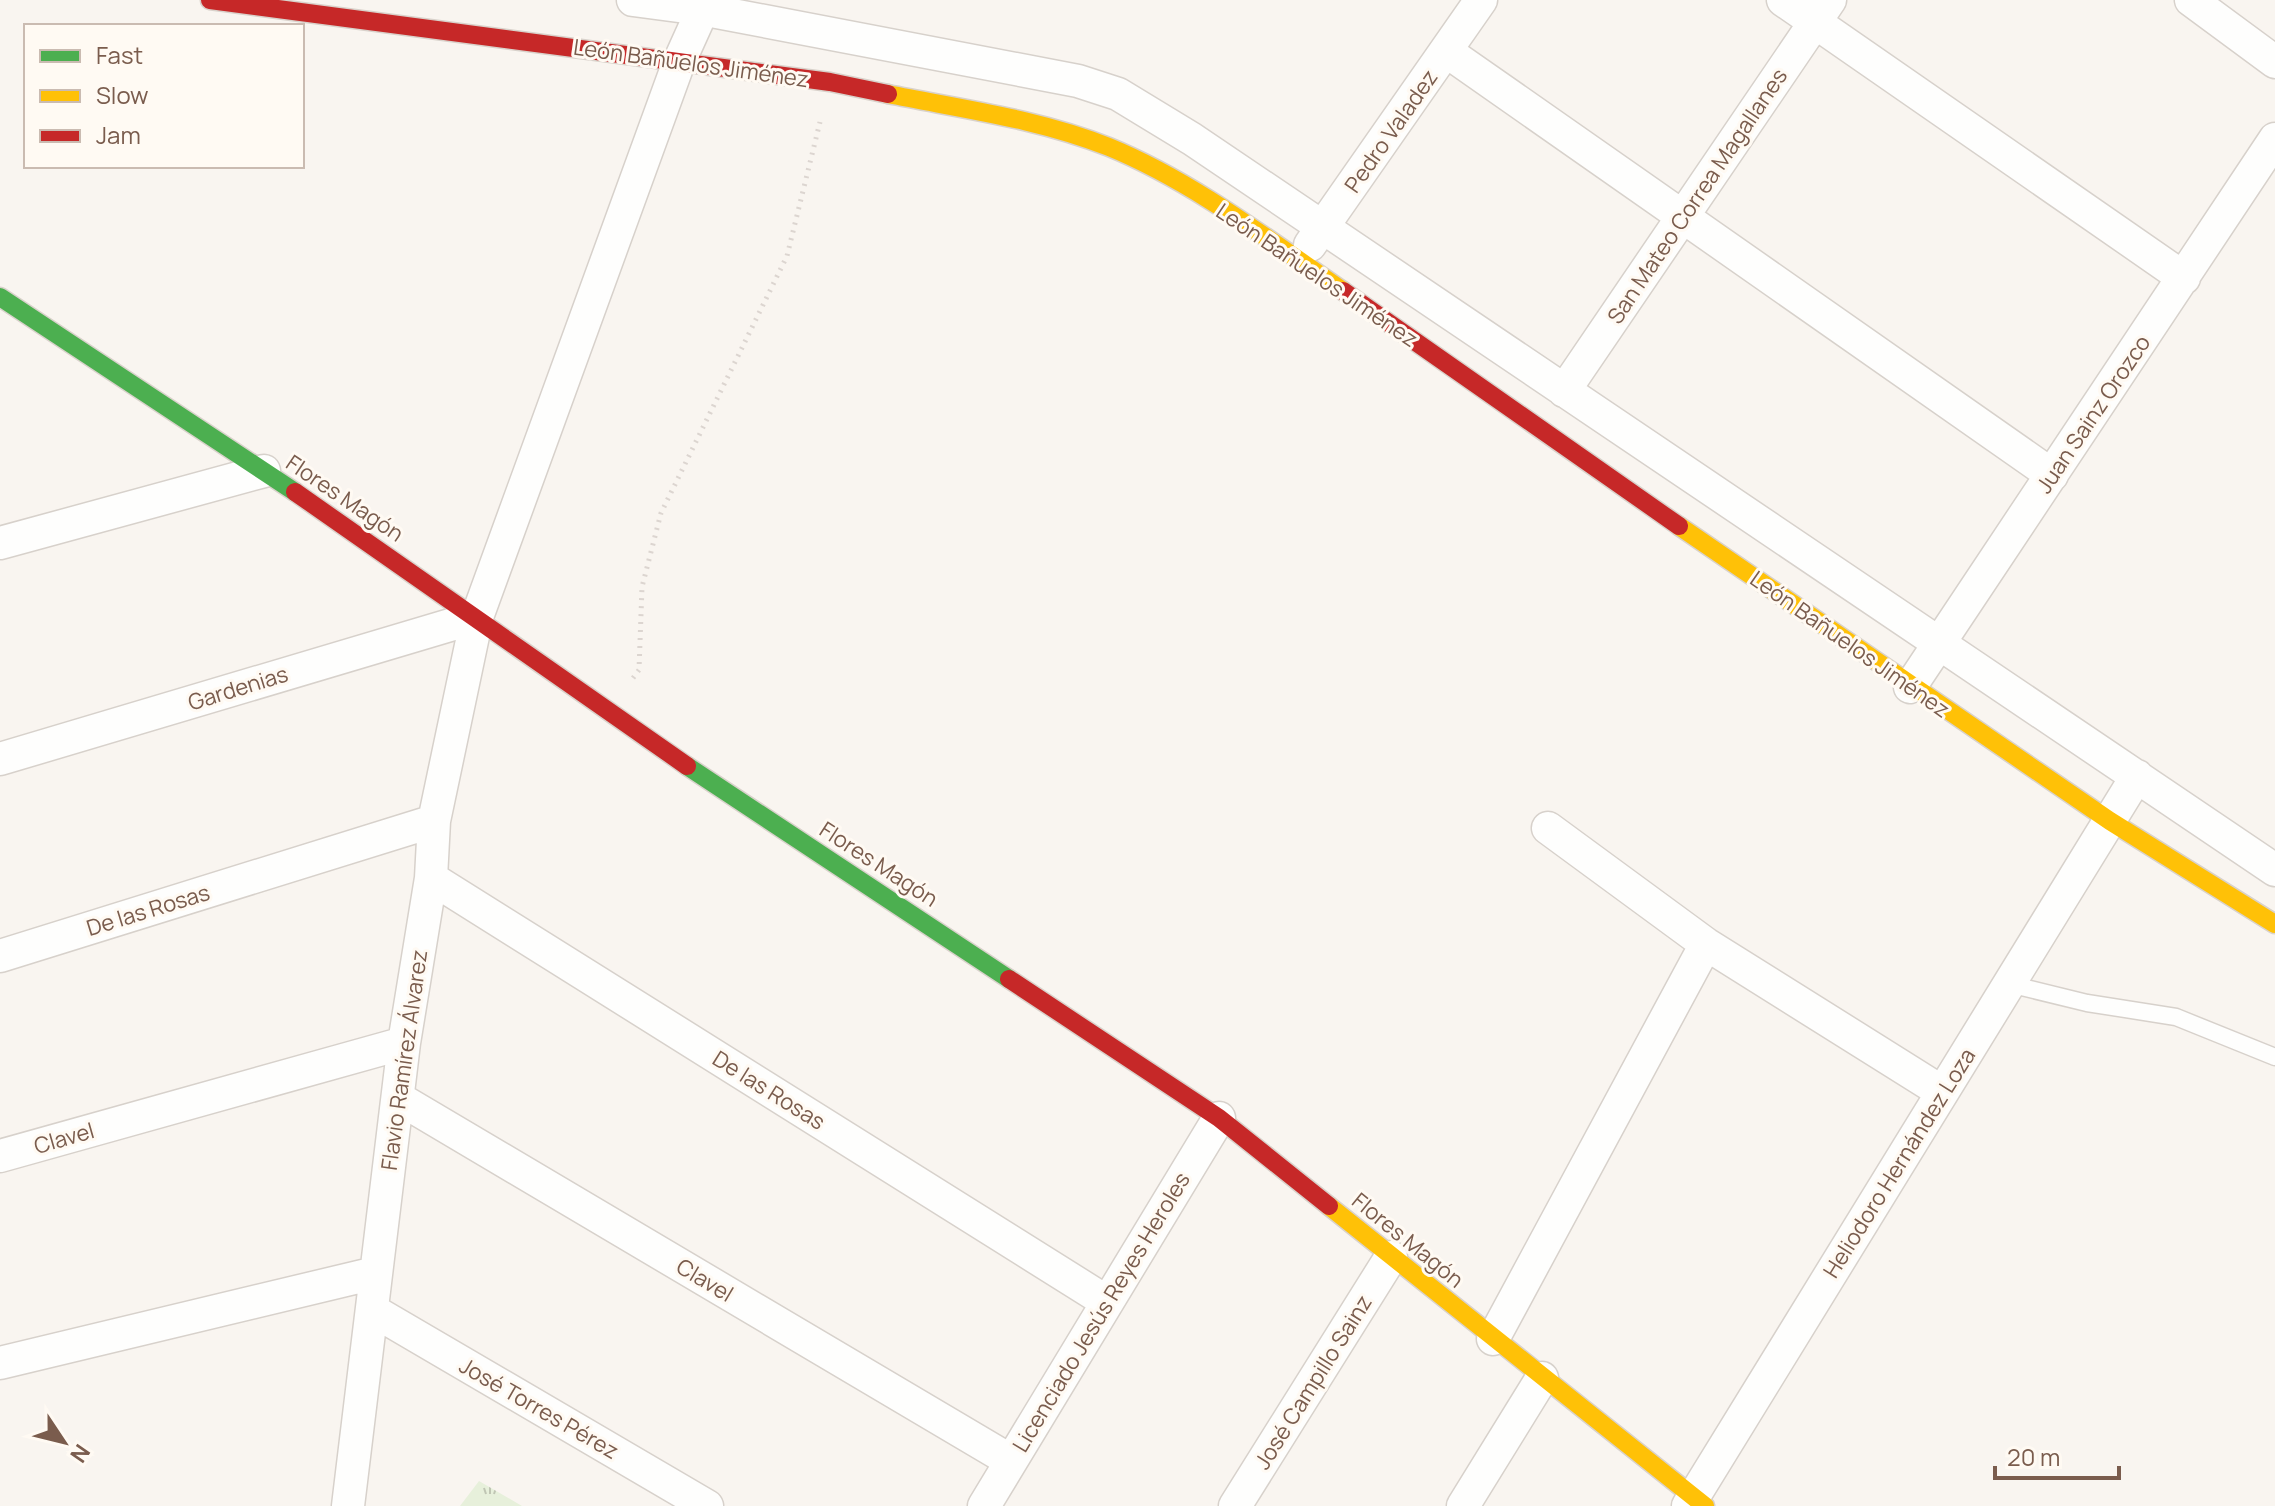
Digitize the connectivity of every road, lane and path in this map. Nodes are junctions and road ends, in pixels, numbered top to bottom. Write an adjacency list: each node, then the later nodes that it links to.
1 (633, 0): 6 (street, León Bañuelos Jiménez)
2 (1481, 0): 8 (street, Pedro Valadez)
3 (1783, 0): 7 (street)
4 (2191, 0): 10 (street)
5 (219, 1): 9 (street, León Bañuelos Jiménez)
6 (704, 4): 9 (street, Flavio Ramírez Álvarez); 12 (street, León Bañuelos Jiménez)
7 (1822, 11): 15 (street, San Mateo Correa Magallanes); 18 (street)
8 (1446, 51): 15 (street); 16 (street, Pedro Valadez)
9 (679, 62): 11 (street, León Bañuelos Jiménez); 24 (street, Flavio Ramírez Álvarez)
10 (2275, 62)
11 (830, 82): 14 (street, León Bañuelos Jiménez); 27 (path)
12 (1118, 94): 14 (street); 16 (street, León Bañuelos Jiménez)
13 (2275, 139): 18 (street, Juan Sainz Orozco)
14 (1106, 146): 17 (street, León Bañuelos Jiménez)
15 (1683, 217): 20 (street, San Mateo Correa Magallanes); 22 (street)
16 (1323, 228): 17 (street, Pedro Valadez); 20 (street, León Bañuelos Jiménez)
17 (1298, 260): 26 (street, León Bañuelos Jiménez)
18 (2184, 278): 22 (street, Juan Sainz Orozco)
19 (0, 297): 21 (street, Flores Magón)
20 (1564, 391): 25 (street, León Bañuelos Jiménez)
21 (264, 471): 23 (street); 24 (street, Flores Magón)
22 (2052, 475): 25 (street, Juan Sainz Orozco)
23 (0, 543)
24 (477, 617): 27 (street, Flores Magón); 28 (street, Gardenias); 30 (street, Flavio Ramírez Álvarez)
25 (1939, 643): 26 (street, Juan Sainz Orozco); 29 (street, León Bañuelos Jiménez)
26 (1910, 687): 31 (street, León Bañuelos Jiménez)
27 (607, 713): 43 (street, Flores Magón)
28 (0, 759)
29 (2137, 776): 31 (street, Heliodoro Hernández Loza); 33 (street, León Bañuelos Jiménez)
30 (434, 821): 34 (street, Flavio Ramírez Álvarez); 37 (street, De las Rosas)
31 (2110, 821): 35 (street, León Bañuelos Jiménez); 38 (street, Heliodoro Hernández Loza)
32 (1548, 828): 36 (street)
33 (2275, 870)
34 (431, 878): 39 (street, Flavio Ramírez Álvarez); 47 (street, De las Rosas)
35 (2275, 924)
36 (1706, 944): 41 (street); 49 (street)
37 (0, 956)
38 (2009, 984): 40 (lane); 41 (street, Heliodoro Hernández Loza)
39 (404, 1043): 42 (street, Flavio Ramírez Álvarez); 44 (street, Clavel)
40 (2275, 1057)
41 (1942, 1092): 53 (street, Heliodoro Hernández Loza)
42 (398, 1098): 46 (street, Flavio Ramírez Álvarez); 52 (street, Clavel)
43 (1219, 1118): 45 (street, Flores Magón); 47 (street, Licenciado Jesús Reyes Heroles)
44 (0, 1156)
45 (1391, 1257): 49 (street, Flores Magón); 57 (street, José Campillo Sainz)
46 (375, 1273): 48 (street, Flavio Ramírez Álvarez); 50 (street)
47 (1107, 1302): 52 (street, Licenciado Jesús Reyes Heroles)
48 (372, 1310): 54 (street, Flavio Ramírez Álvarez); 55 (street, José Torres Pérez)
49 (1493, 1339): 51 (street, Flores Magón)
50 (0, 1363)
51 (1542, 1378): 53 (street, Flores Magón); 58 (street)
52 (1011, 1461): 56 (street, Licenciado Jesús Reyes Heroles)
53 (1695, 1503)
54 (348, 1506)
55 (707, 1506)
56 (984, 1506)
57 (1235, 1506)
58 (1463, 1506)

